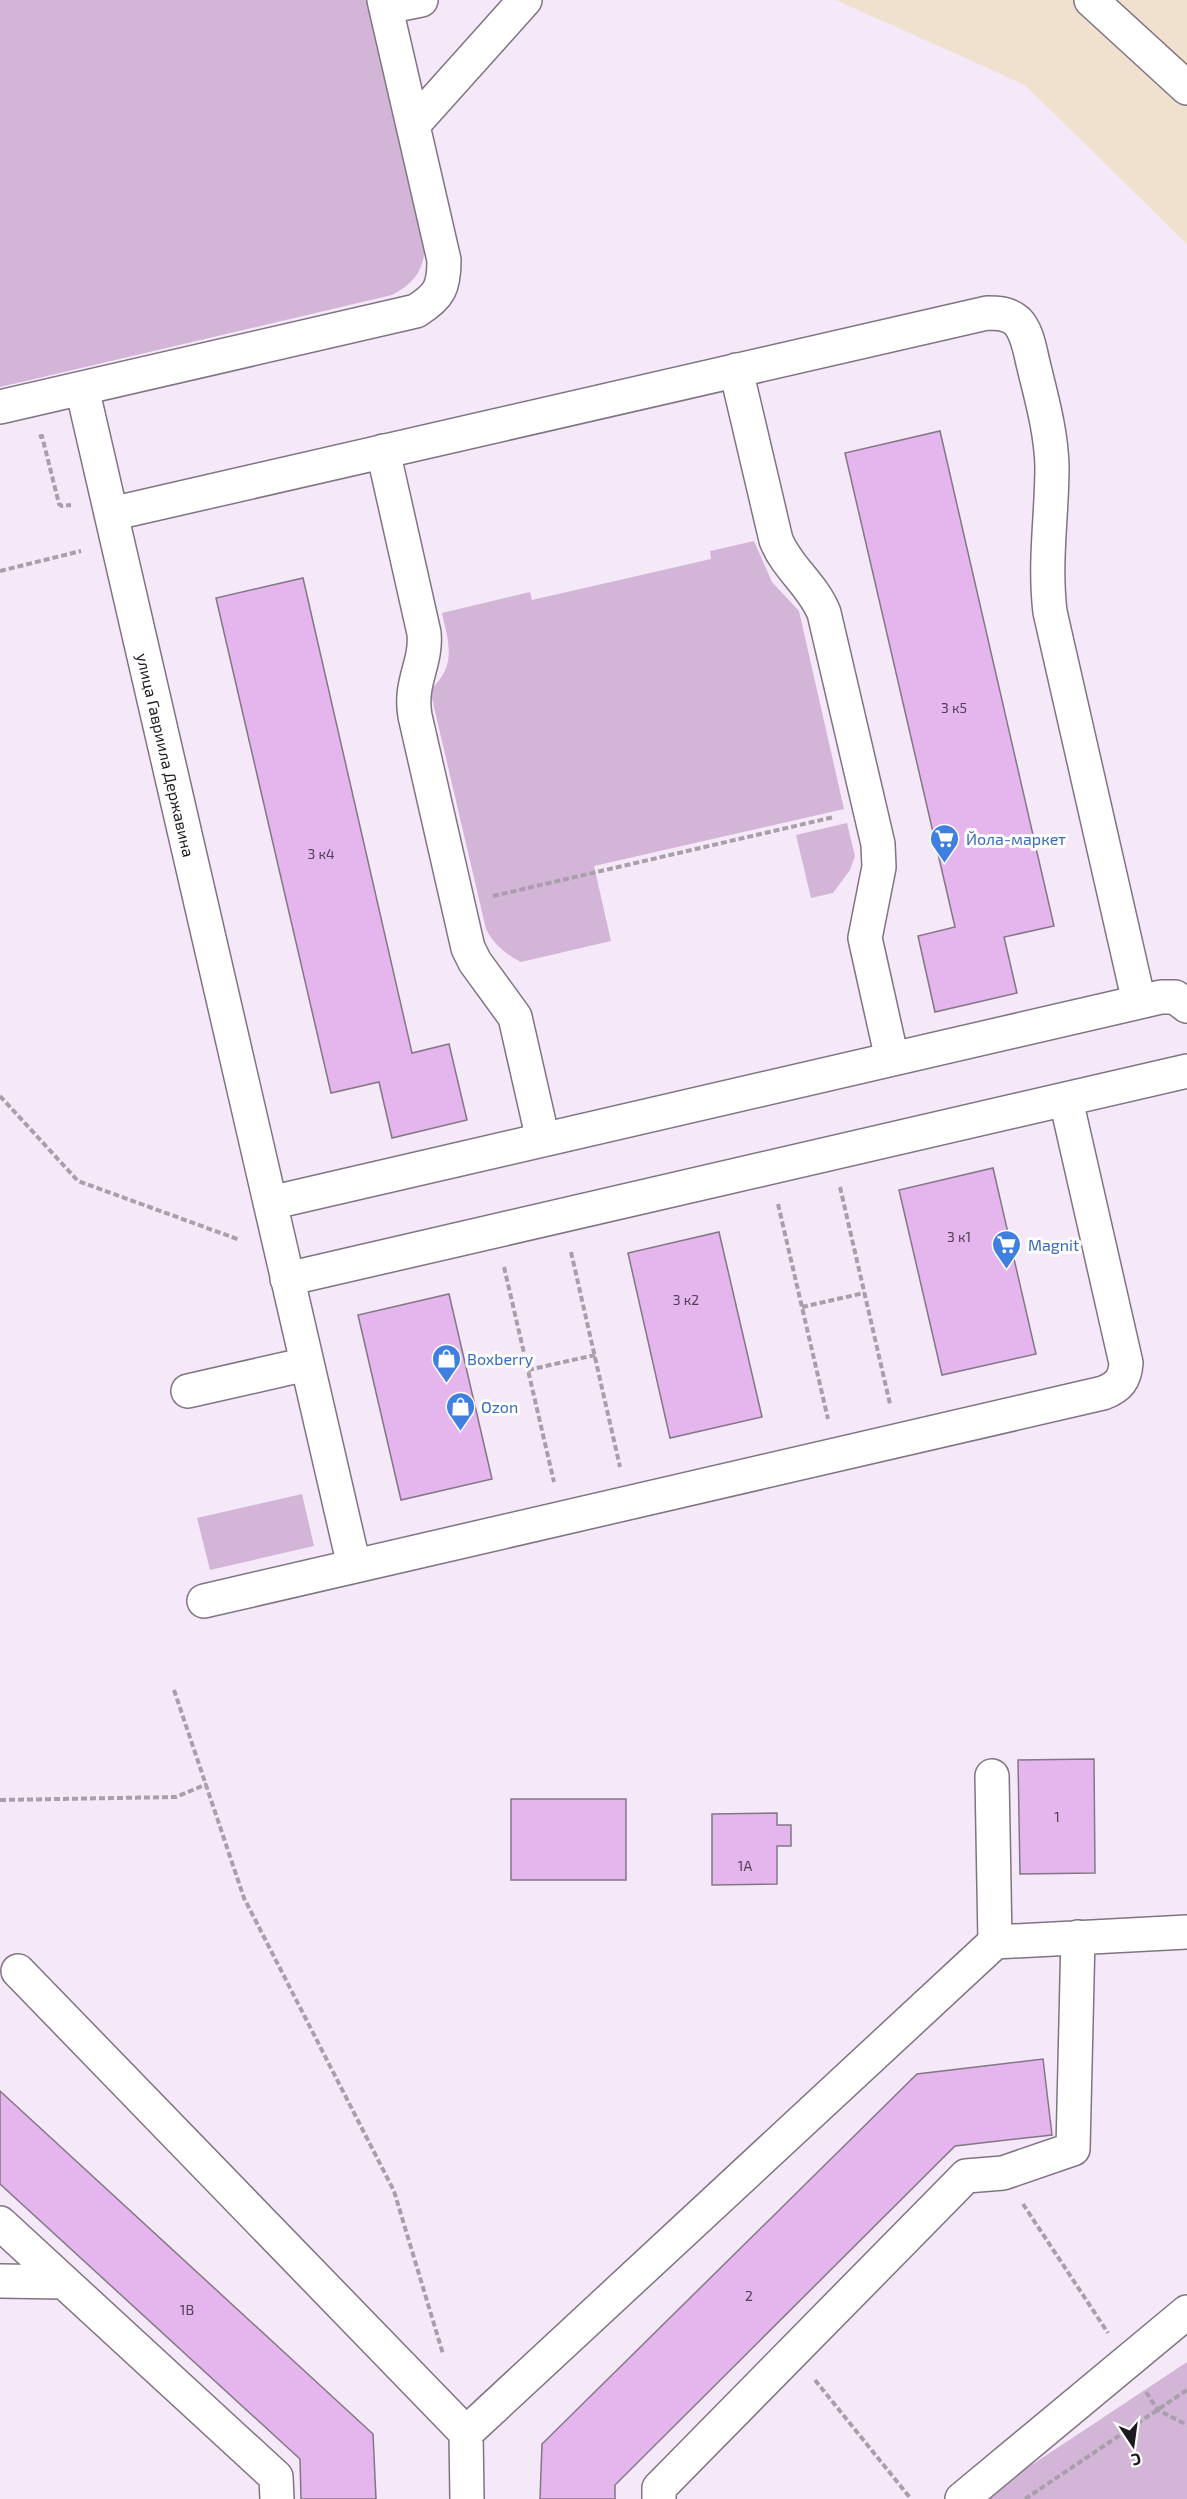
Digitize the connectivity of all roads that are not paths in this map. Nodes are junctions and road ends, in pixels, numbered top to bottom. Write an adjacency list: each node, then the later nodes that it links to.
1 (421, 0): 4 (street)
2 (525, 0): 6 (street)
3 (1091, 0): 5 (street)
4 (385, 4): 6 (street)
5 (1187, 88)
6 (413, 125): 8 (street)
7 (736, 370): 10 (street); 12 (street); 14 (street)
8 (81, 388): 9 (street); 11 (street, улица Гавриила Державина)
9 (0, 407)
10 (383, 452): 11 (street); 17 (street)
11 (111, 518): 18 (street, улица Гавриила Державина)
12 (1139, 1002): 13 (street); 14 (street)
13 (1187, 1006)
14 (892, 1059): 17 (street)
15 (1187, 1071): 16 (street)
16 (1066, 1100): 19 (street); 22 (street)
17 (543, 1140): 18 (street)
18 (270, 1203): 19 (street, улица Гавриила Державина)
19 (285, 1267): 20 (street, улица Гавриила Державина)
20 (307, 1364): 21 (street); 22 (street, улица Гавриила Державина)
21 (188, 1391)
22 (354, 1566): 23 (street)
23 (204, 1601)
24 (992, 1776): 27 (street)
25 (1187, 1932): 26 (street)
26 (1078, 1937): 27 (street); 36 (street)
27 (995, 1942): 33 (street)
28 (18, 1971): 33 (street)
29 (0, 2223): 31 (street)
30 (0, 2280): 31 (street)
31 (64, 2282): 34 (street)
32 (1187, 2312): 37 (street)
33 (466, 2433): 35 (street)
34 (277, 2499)
35 (467, 2499)
36 (659, 2499)
37 (962, 2499)

